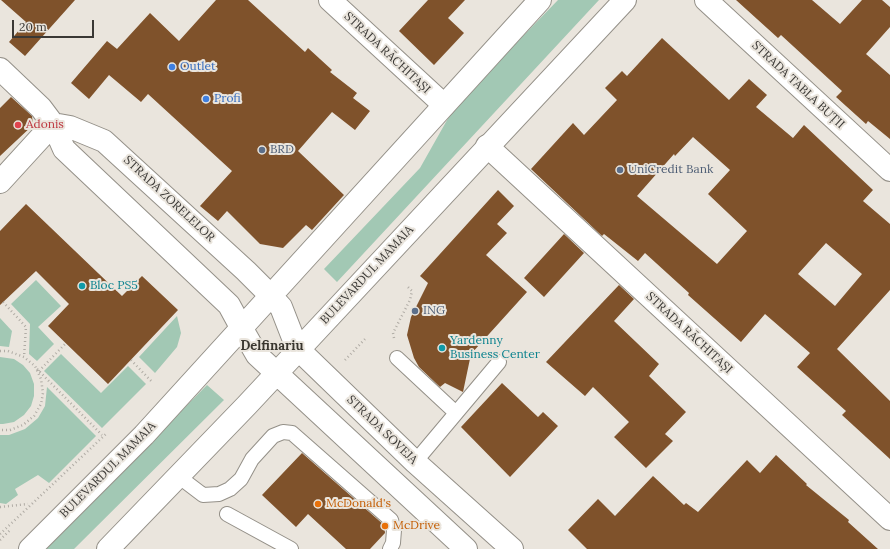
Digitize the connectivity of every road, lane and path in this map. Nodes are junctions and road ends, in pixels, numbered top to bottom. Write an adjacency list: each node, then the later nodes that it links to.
1 (330, 0): 6 (main road, STRADA RĂCHITAȘI)
2 (540, 0): 6 (main road, BULEVARDUL MAMAIA)
3 (625, 0): 8 (main road, BULEVARDUL MAMAIA)
4 (706, 0): 9 (main road, STRADA TABLA BUȚII)
5 (0, 69): 7 (main road)
6 (444, 105): 12 (main road, BULEVARDUL MAMAIA)
7 (53, 124): 10 (main road); 12 (main road, STRADA ZORELELOR); 14 (main road)
8 (487, 146): 16 (main road, BULEVARDUL MAMAIA); 37 (main road, STRADA RĂCHITAȘI)
9 (890, 170)
10 (0, 182)
11 (406, 285): 19 (path)
12 (271, 296): 14 (main road, BULEVARDUL MAMAIA); 16 (main road, STRADA SOVEJA)
13 (3, 302): 18 (path)
14 (242, 329): 24 (main road); 39 (main road, BULEVARDUL MAMAIA)
15 (66, 343): 23 (path)
16 (297, 348): 24 (main road, BULEVARDUL MAMAIA); 32 (main road, STRADA SOVEJA)
17 (0, 351): 18 (path)
18 (24, 357): 22 (path)
19 (398, 358): 28 (lane)
20 (131, 360): 26 (path)
21 (500, 362): 28 (lane)
22 (35, 366): 23 (path); 29 (path)
23 (39, 371): 31 (path)
24 (275, 373): 33 (main road, BULEVARDUL MAMAIA); 43 (main road)
25 (160, 381): 27 (path)
26 (153, 383)
27 (154, 387)
28 (456, 413): 32 (lane)
29 (0, 430)
30 (109, 431): 38 (path)
31 (102, 434)
32 (415, 462): 44 (main road, STRADA SOVEJA)
33 (178, 476): 40 (main road, BULEVARDUL MAMAIA); 42 (lane)
34 (28, 504): 35 (path)
35 (0, 507)
36 (227, 514): 41 (lane)
37 (890, 519)
38 (0, 534)
39 (30, 549)
40 (108, 549)
41 (291, 549)
42 (390, 549)
43 (466, 549)
44 (512, 549)

